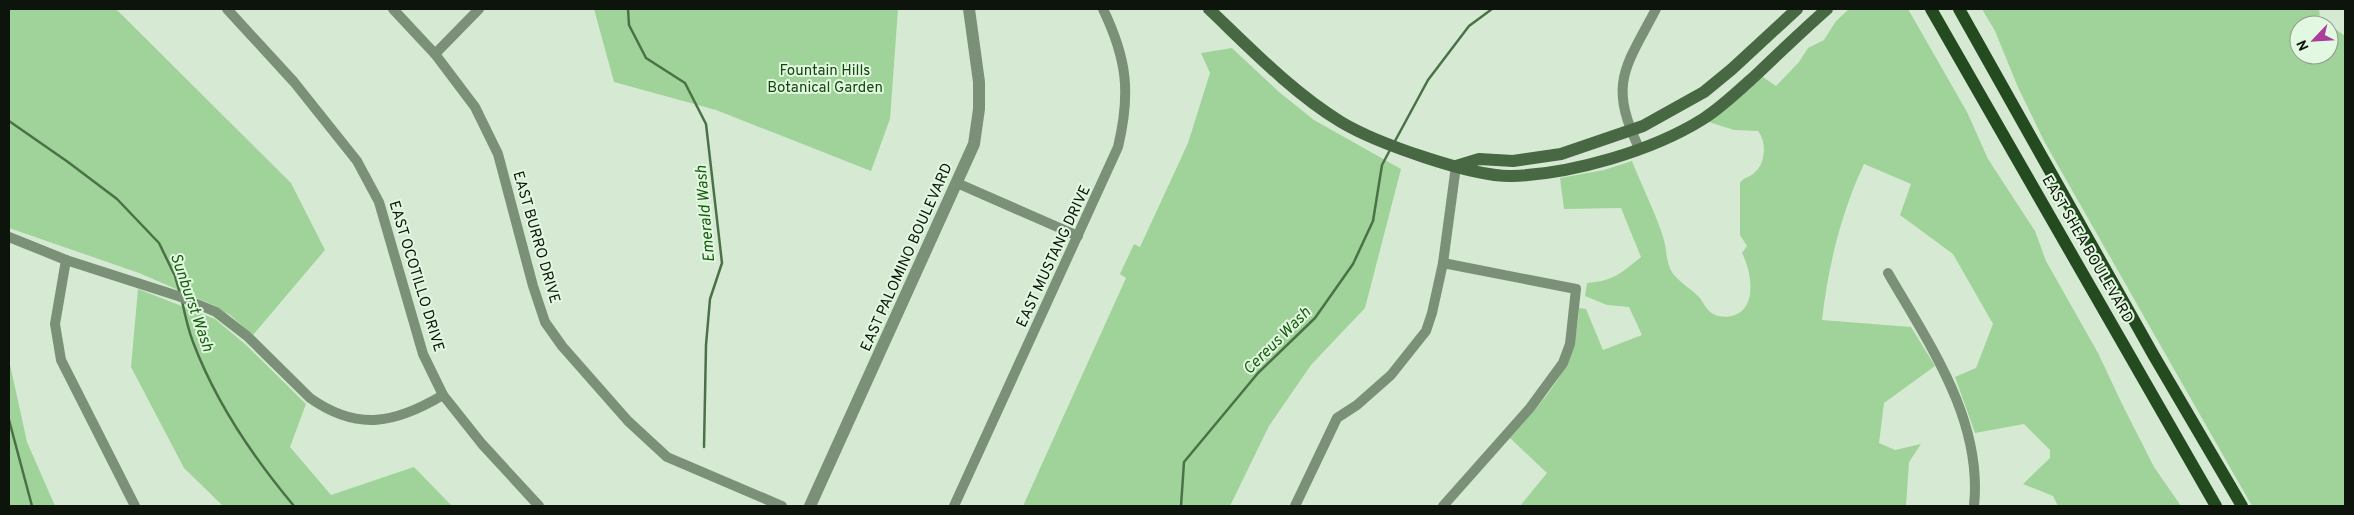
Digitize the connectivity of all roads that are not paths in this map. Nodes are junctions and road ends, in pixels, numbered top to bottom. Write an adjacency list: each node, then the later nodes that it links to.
1 (227, 9): 22 (street, EAST OCOTILLO DRIVE)
2 (393, 9): 12 (street, EAST BURRO DRIVE)
3 (479, 9): 12 (street)
4 (970, 9): 16 (street, EAST PALOMINO BOULEVARD)
5 (1103, 9): 17 (street, EAST MUSTANG DRIVE)
6 (1209, 9): 15 (main road)
7 (1656, 9): 13 (street)
8 (1797, 9): 13 (main road)
9 (1827, 9): 14 (main road)
10 (1931, 9): 31 (main road, EAST SHEA BOULEVARD)
11 (1960, 9): 32 (main road, EAST SHEA BOULEVARD)
12 (435, 54): 25 (street, EAST BURRO DRIVE)
13 (1631, 131): 14 (street); 15 (main road)
14 (1639, 148): 15 (main road)
15 (1456, 166): 20 (street)
16 (958, 183): 17 (street); 26 (street, EAST PALOMINO BOULEVARD)
17 (1078, 236): 27 (street, EAST MUSTANG DRIVE)
18 (9, 237): 19 (street)
19 (66, 260): 22 (street); 23 (street)
20 (1443, 263): 28 (street); 29 (street)
21 (1888, 273): 30 (street)
22 (443, 395): 24 (street, EAST OCOTILLO DRIVE)
23 (135, 506)
24 (539, 506)
25 (782, 506)
26 (810, 506)
27 (954, 506)
28 (1295, 506)
29 (1443, 506)
30 (1974, 506)
31 (2216, 506)
32 (2242, 506)

